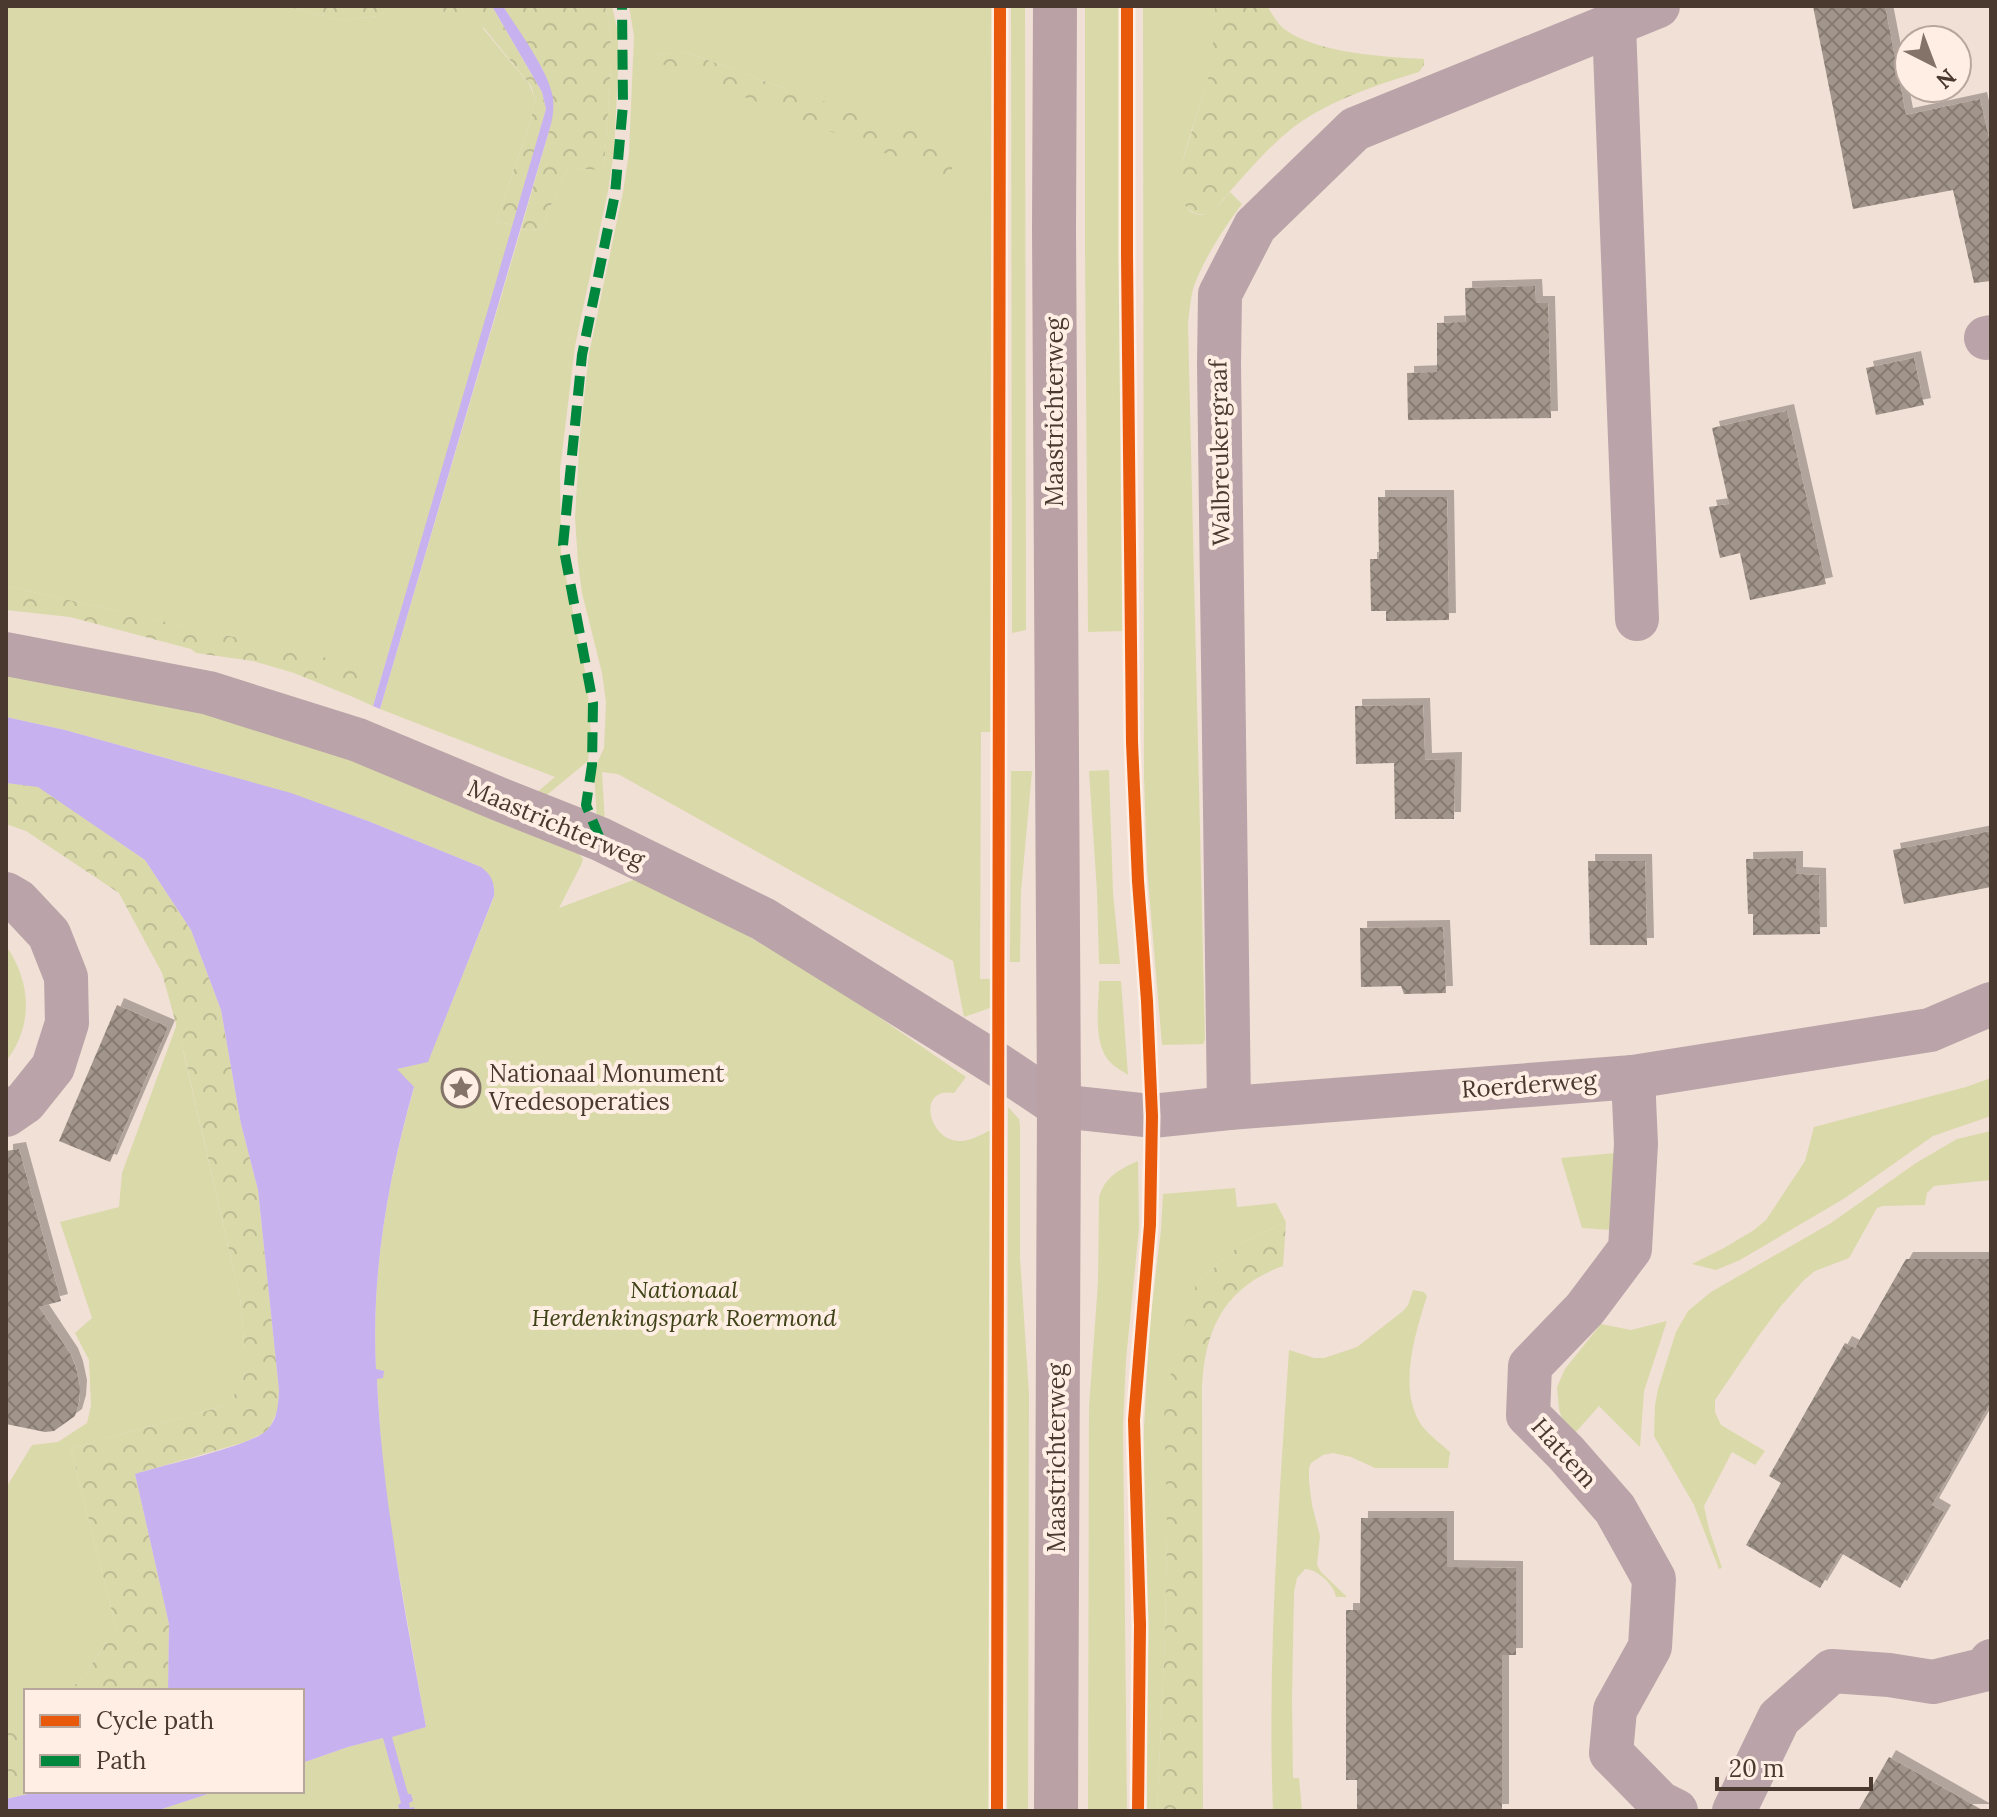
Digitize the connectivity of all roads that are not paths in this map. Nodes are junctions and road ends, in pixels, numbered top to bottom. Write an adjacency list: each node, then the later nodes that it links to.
1 (1055, 6): 8 (main road, Maastrichterweg)
2 (1640, 12): 3 (street, Walbreukergraaf); 9 (street, Walbreukergraaf)
3 (1637, 619)
4 (6, 654): 8 (street, Maastrichterweg)
5 (6, 894): 10 (street)
6 (1991, 1004): 7 (street, Roerderweg)
7 (1633, 1077): 9 (street, Roerderweg); 13 (street, Hattem)
8 (1059, 1106): 9 (street, Roerderweg); 12 (main road, Maastrichterweg)
9 (1229, 1108)
10 (6, 1115)
11 (1991, 1661): 14 (street)
12 (1056, 1811)
13 (1676, 1811)
14 (1734, 1811)

